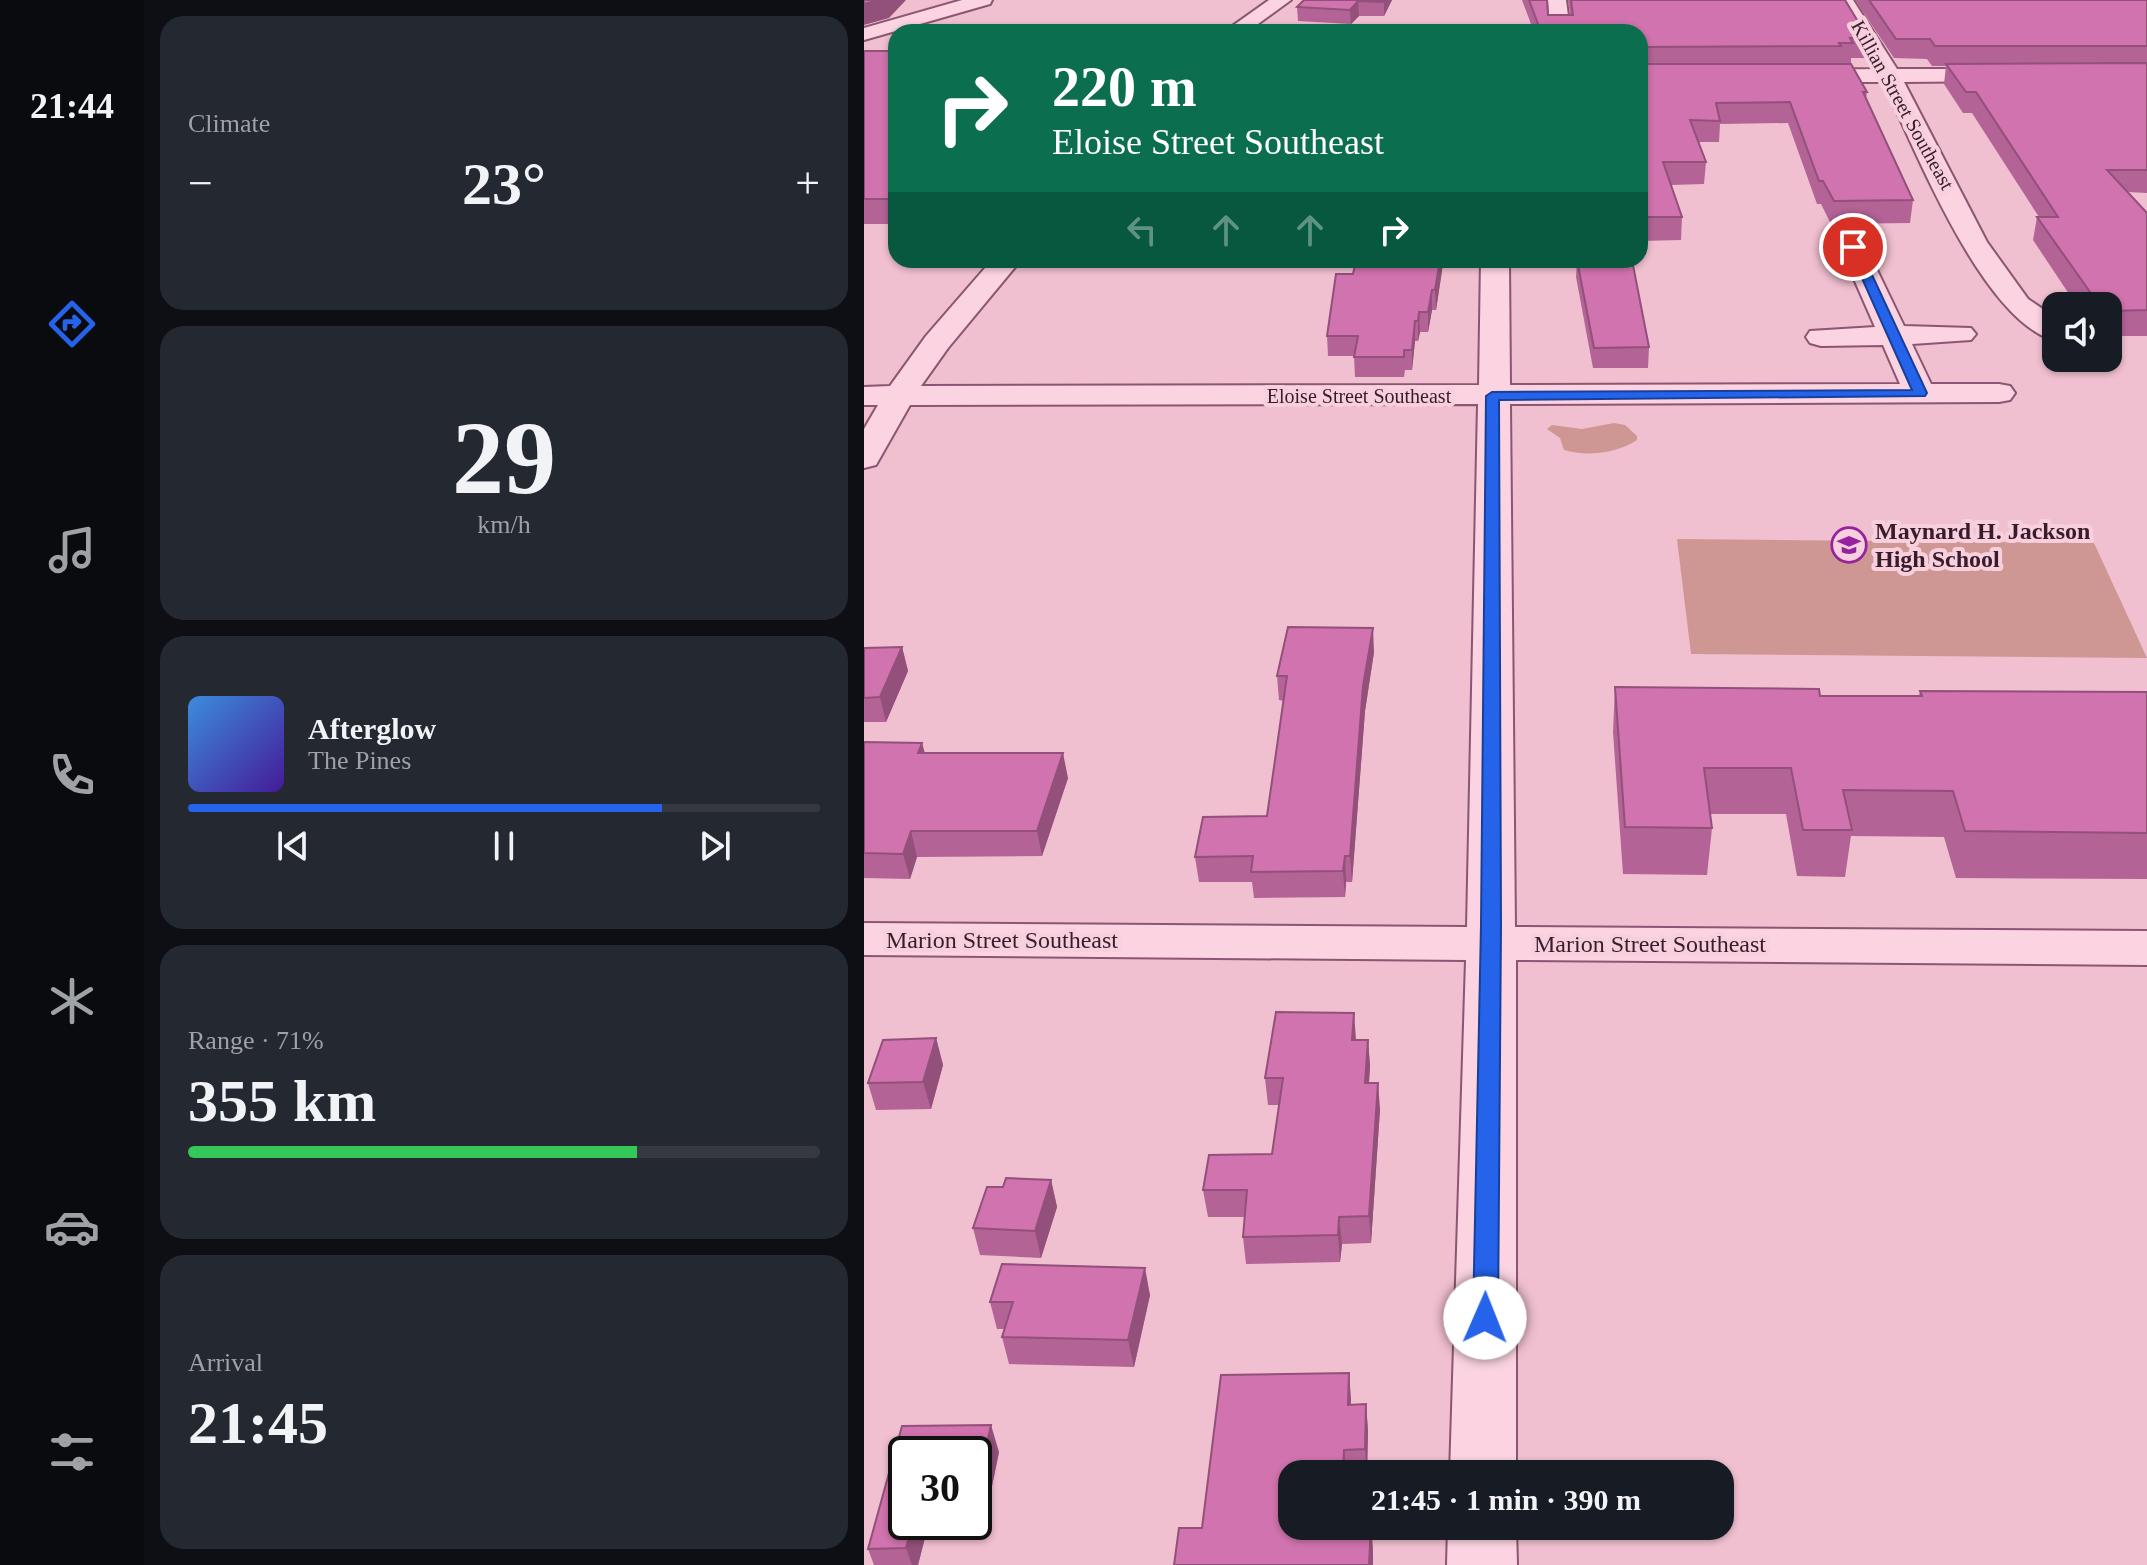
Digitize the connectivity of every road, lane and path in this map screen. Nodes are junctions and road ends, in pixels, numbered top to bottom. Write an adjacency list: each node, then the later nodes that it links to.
1 (983, 0): 5 (street)
2 (1282, 0): 6 (street)
3 (1557, 0): 7 (street)
4 (1844, 0): 10 (street, Killian Street Southeast)
5 (899, 24)
6 (1246, 24)
7 (1559, 24)
8 (888, 27): 9 (street)
9 (864, 34)
10 (1890, 75): 11 (street); 12 (street); 16 (street, Killian Street Southeast)
11 (2026, 75)
12 (1781, 76)
13 (1853, 247): 18 (street)
14 (1000, 268): 23 (street)
15 (1495, 268): 24 (street)
16 (2042, 322)
17 (1961, 334): 18 (street)
18 (1895, 335): 19 (street); 20 (street)
19 (1821, 337)
20 (1920, 393): 21 (street, Eloise Street Southeast); 24 (street, Eloise Street Southeast)
21 (1999, 393)
22 (864, 396): 23 (street, Eloise Street Southeast)
23 (899, 396): 24 (street, Eloise Street Southeast); 25 (street)
24 (1492, 396): 27 (street)
25 (864, 458)
26 (864, 939): 27 (street, Marion Street Southeast)
27 (1491, 942): 28 (street, Marion Street Southeast); 29 (street)
28 (2147, 948)
29 (1483, 1460)
30 (1482, 1540): 31 (street)
31 (1482, 1565)

